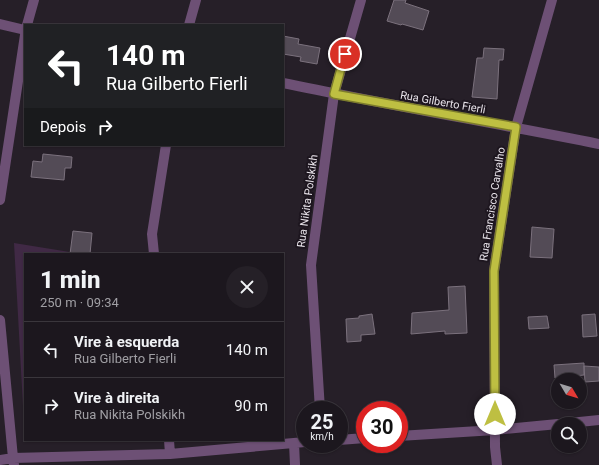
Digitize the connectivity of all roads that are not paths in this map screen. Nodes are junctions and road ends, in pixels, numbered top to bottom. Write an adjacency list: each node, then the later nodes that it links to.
1 (34, 0): 6 (street)
2 (196, 0): 7 (street)
3 (361, 0): 11 (street, Rua Nikita Polskikh)
4 (552, 0): 12 (street, Rua Francisco Carvalho)
5 (0, 24): 8 (street)
6 (27, 24)
7 (189, 24)
8 (24, 30)
9 (24, 42): 15 (street)
10 (284, 83): 11 (street, Rua Gilberto Fierli)
11 (334, 94): 12 (street, Rua Gilberto Fierli); 18 (street, Rua Nikita Polskikh)
12 (516, 127): 13 (street, Rua Gilberto Fierli); 22 (street, Rua Francisco Carvalho)
13 (599, 144)
14 (166, 146): 16 (street)
15 (0, 200)
16 (154, 253)
17 (0, 320): 28 (street)
18 (319, 401)
19 (599, 420): 20 (street)
20 (587, 421)
21 (551, 425): 22 (street)
22 (495, 430): 23 (street); 30 (street, Rua Francisco Carvalho)
23 (408, 435)
24 (169, 441): 26 (street)
25 (294, 443): 26 (street); 29 (street)
26 (170, 454): 28 (street)
27 (0, 460): 28 (street)
28 (14, 461)
29 (295, 465)
30 (497, 465)

